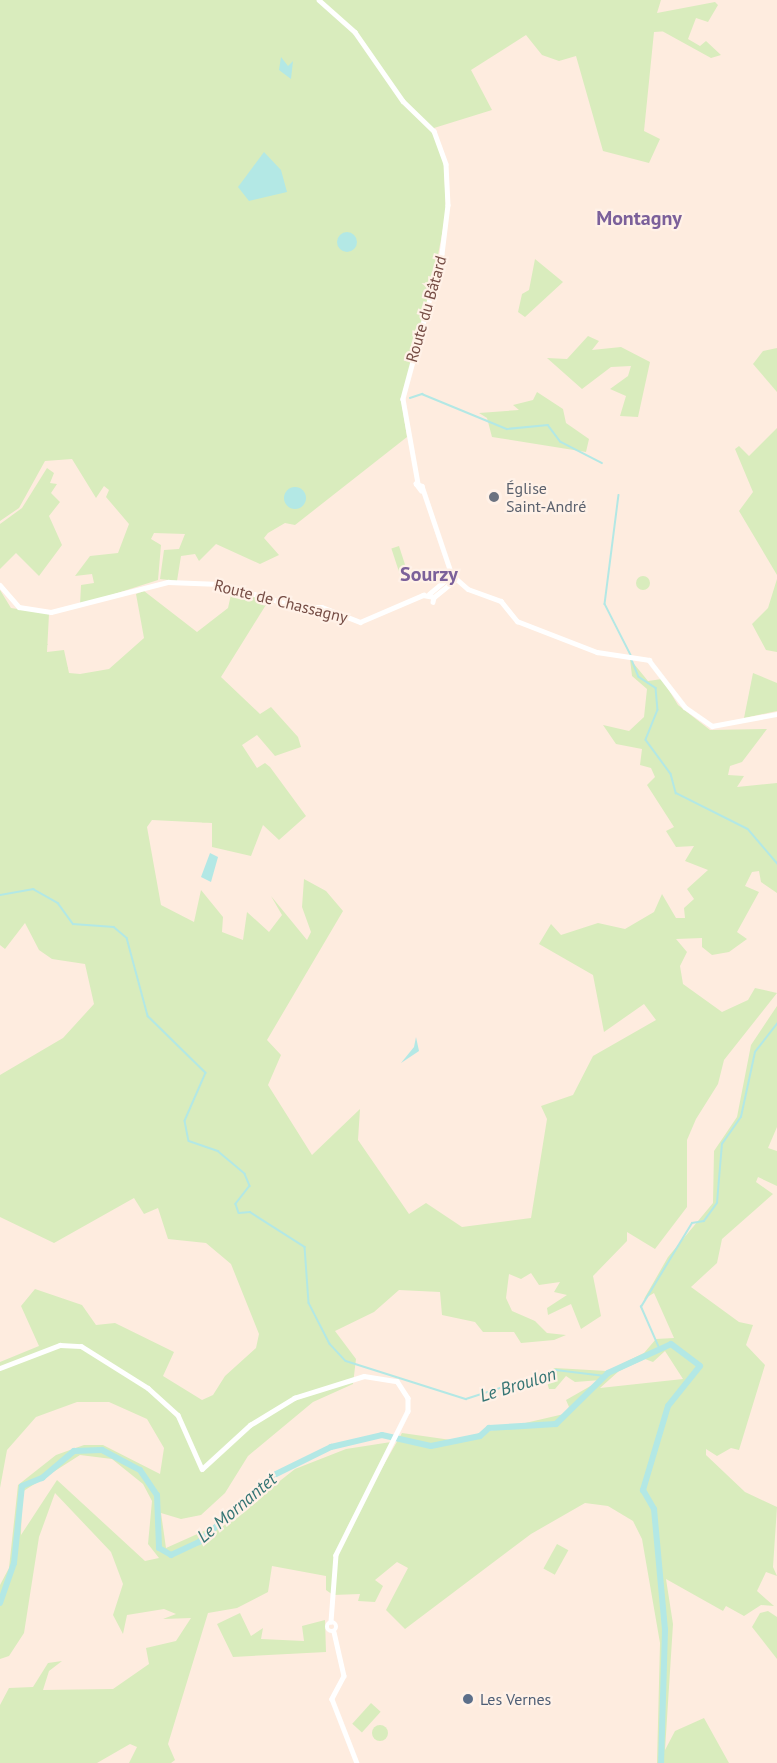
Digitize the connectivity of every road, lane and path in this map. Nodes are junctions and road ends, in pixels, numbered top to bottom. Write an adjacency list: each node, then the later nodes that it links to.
1 (319, 0): 2 (street, Route du Bâtard)
2 (454, 577): 3 (street, Route de Chassagny); 4 (street)
3 (0, 585)
4 (777, 714)
5 (0, 1368): 6 (street)
6 (357, 1763)

